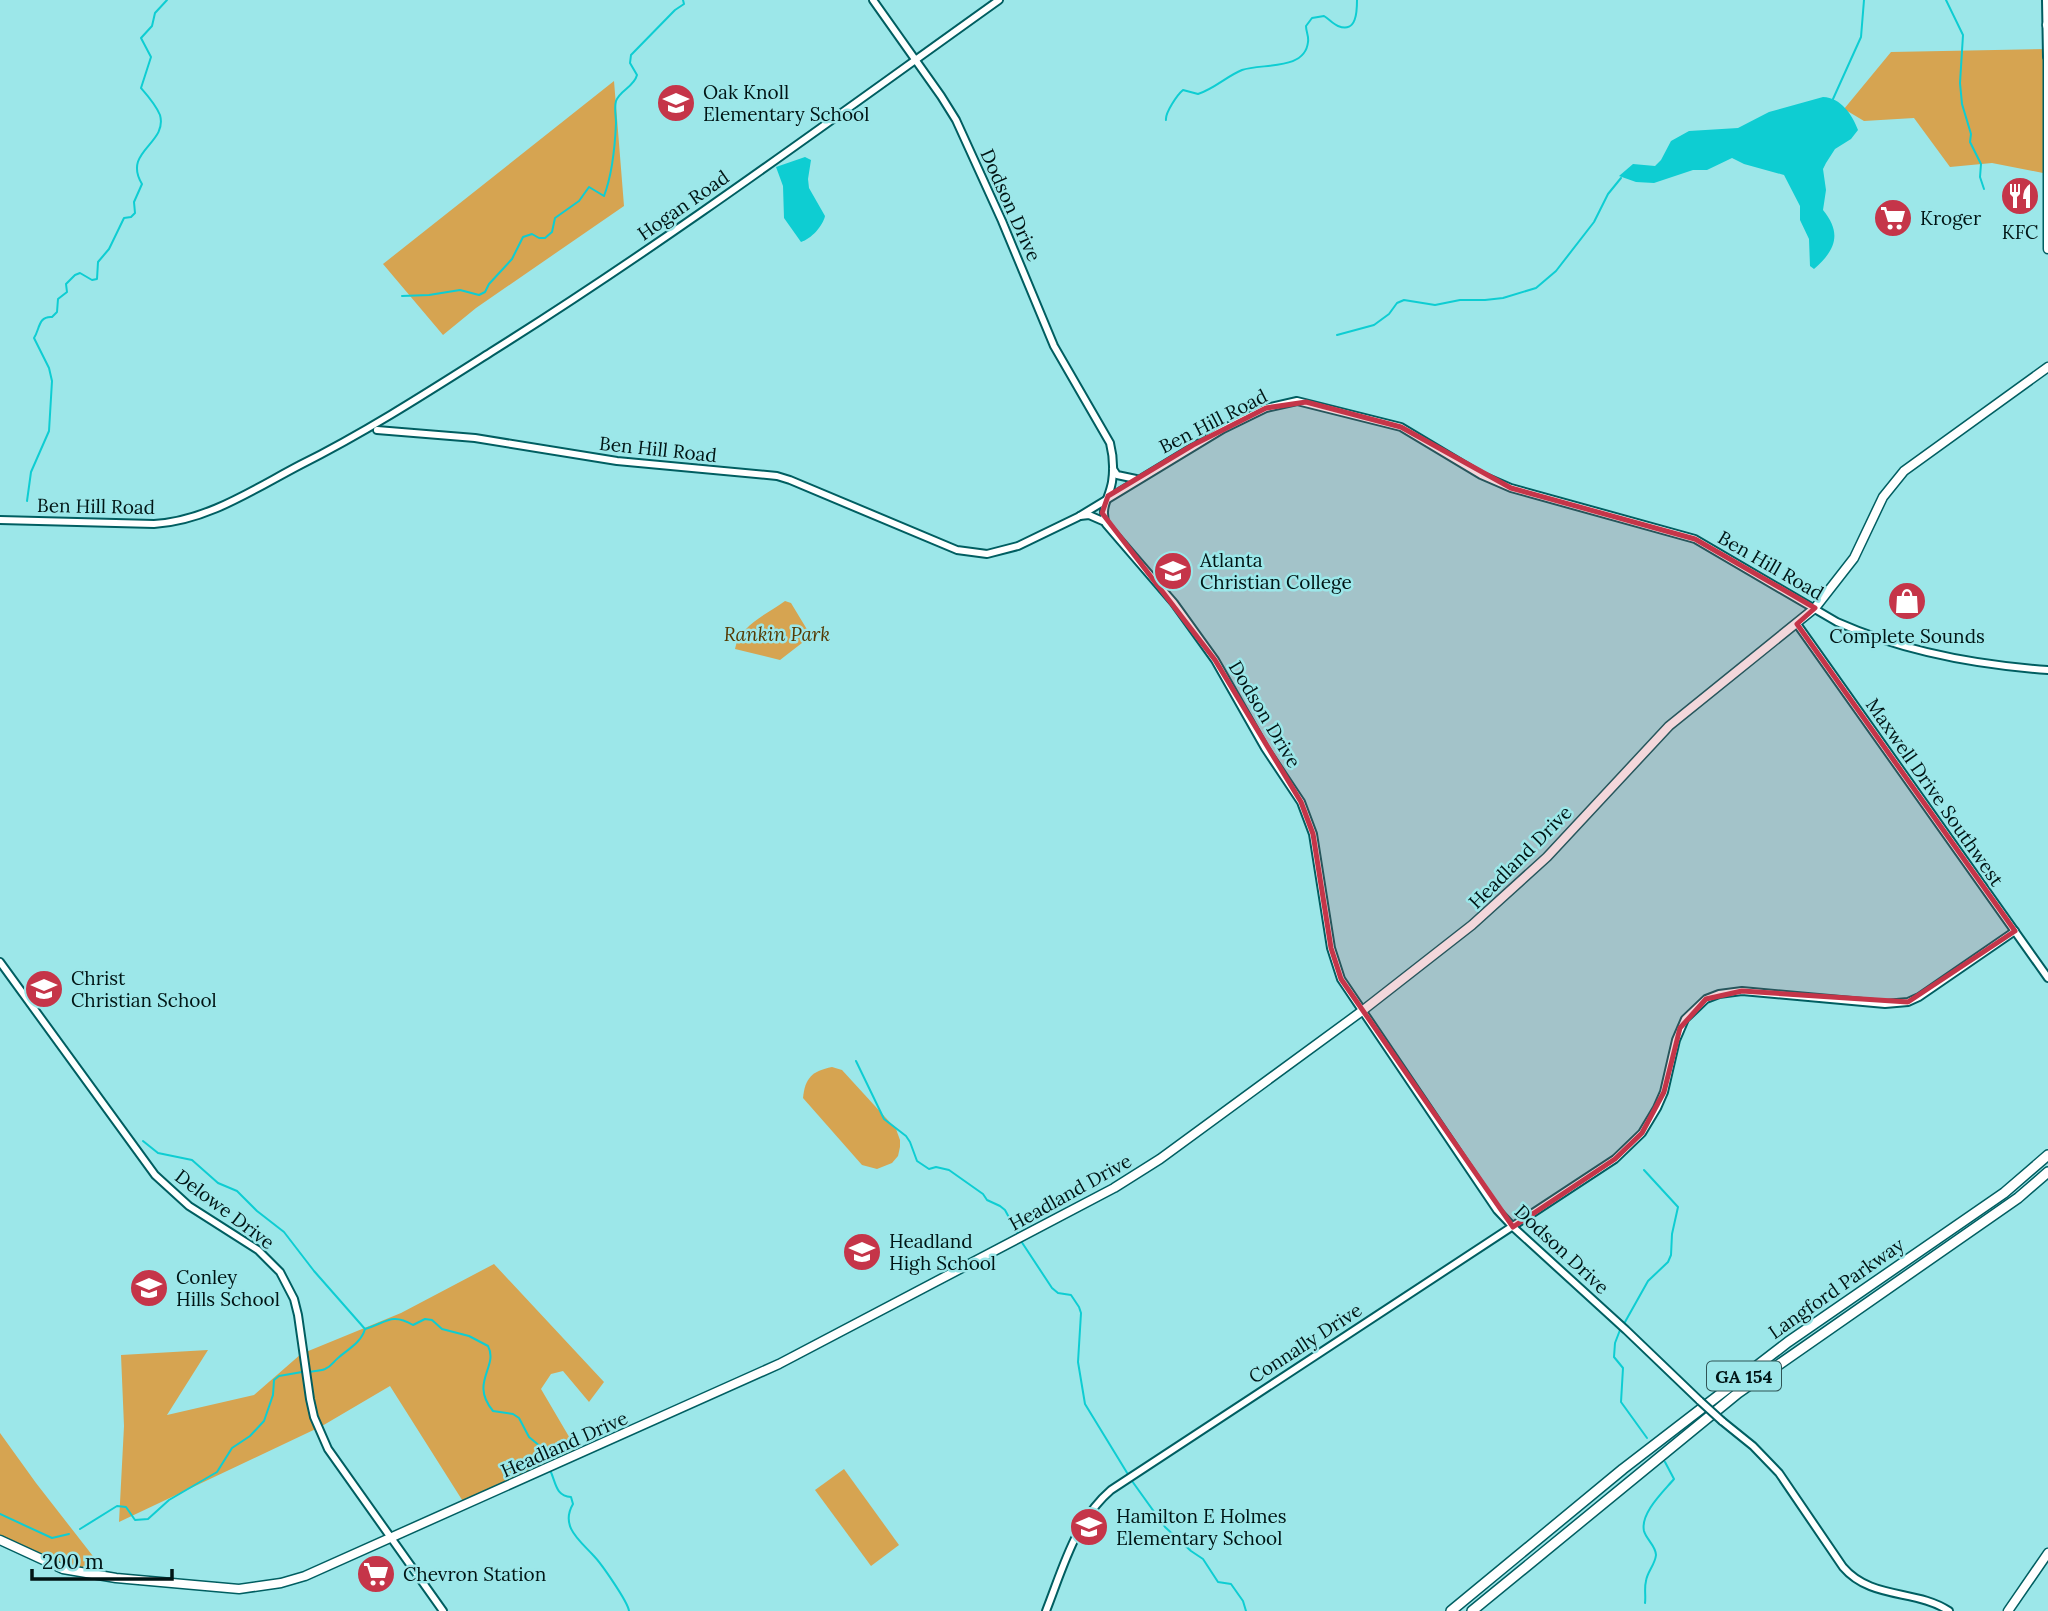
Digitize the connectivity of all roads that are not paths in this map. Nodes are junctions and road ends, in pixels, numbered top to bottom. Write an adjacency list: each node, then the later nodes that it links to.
1 (873, 0): 6 (street, Dodson Drive)
2 (999, 0): 6 (street, Hogan Road)
3 (2046, 0): 4 (street)
4 (2047, 26): 5 (street)
5 (2047, 57): 7 (main road)
6 (915, 60): 9 (street, Hogan Road); 10 (street, Dodson Drive)
7 (2048, 249)
8 (2048, 367): 16 (main road, Headland Drive)
9 (377, 426): 13 (street, Ben Hill Road); 14 (street, Ben Hill Road)
10 (1113, 469): 11 (street); 12 (street, Dodson Drive)
11 (1138, 479): 12 (street, Ben Hill Road); 16 (street, Ben Hill Road)
12 (1108, 496): 13 (street, Ben Hill Road); 15 (street, Dodson Drive)
13 (1078, 517): 15 (street)
14 (0, 520)
15 (1105, 522): 22 (street, Dodson Drive)
16 (1815, 608): 17 (main road, Headland Drive); 18 (street, Ben Hill Road)
17 (1797, 624): 19 (street, Maxwell Drive Southwest); 22 (main road, Headland Drive)
18 (2048, 670)
19 (2015, 931): 21 (street, Maxwell Drive Southwest); 25 (street, Connally Drive)
20 (0, 962): 26 (street, Delowe Drive)
21 (2048, 978)
22 (1362, 1011): 25 (street, Dodson Drive); 26 (main road, Headland Drive)
23 (2048, 1155): 31 (highway, Langford Parkway / GA 154)
24 (2048, 1172): 32 (highway, Langford Parkway / GA 154)
25 (1513, 1227): 30 (street, Connally Drive); 33 (street, Dodson Drive, bridge)
26 (390, 1538): 27 (main road, Headland Drive); 29 (street, Delowe Drive)
27 (0, 1540)
28 (2048, 1553): 34 (main road)
29 (443, 1611)
30 (1046, 1611)
31 (1451, 1611)
32 (1472, 1611)
33 (1949, 1611)
34 (2008, 1611)

